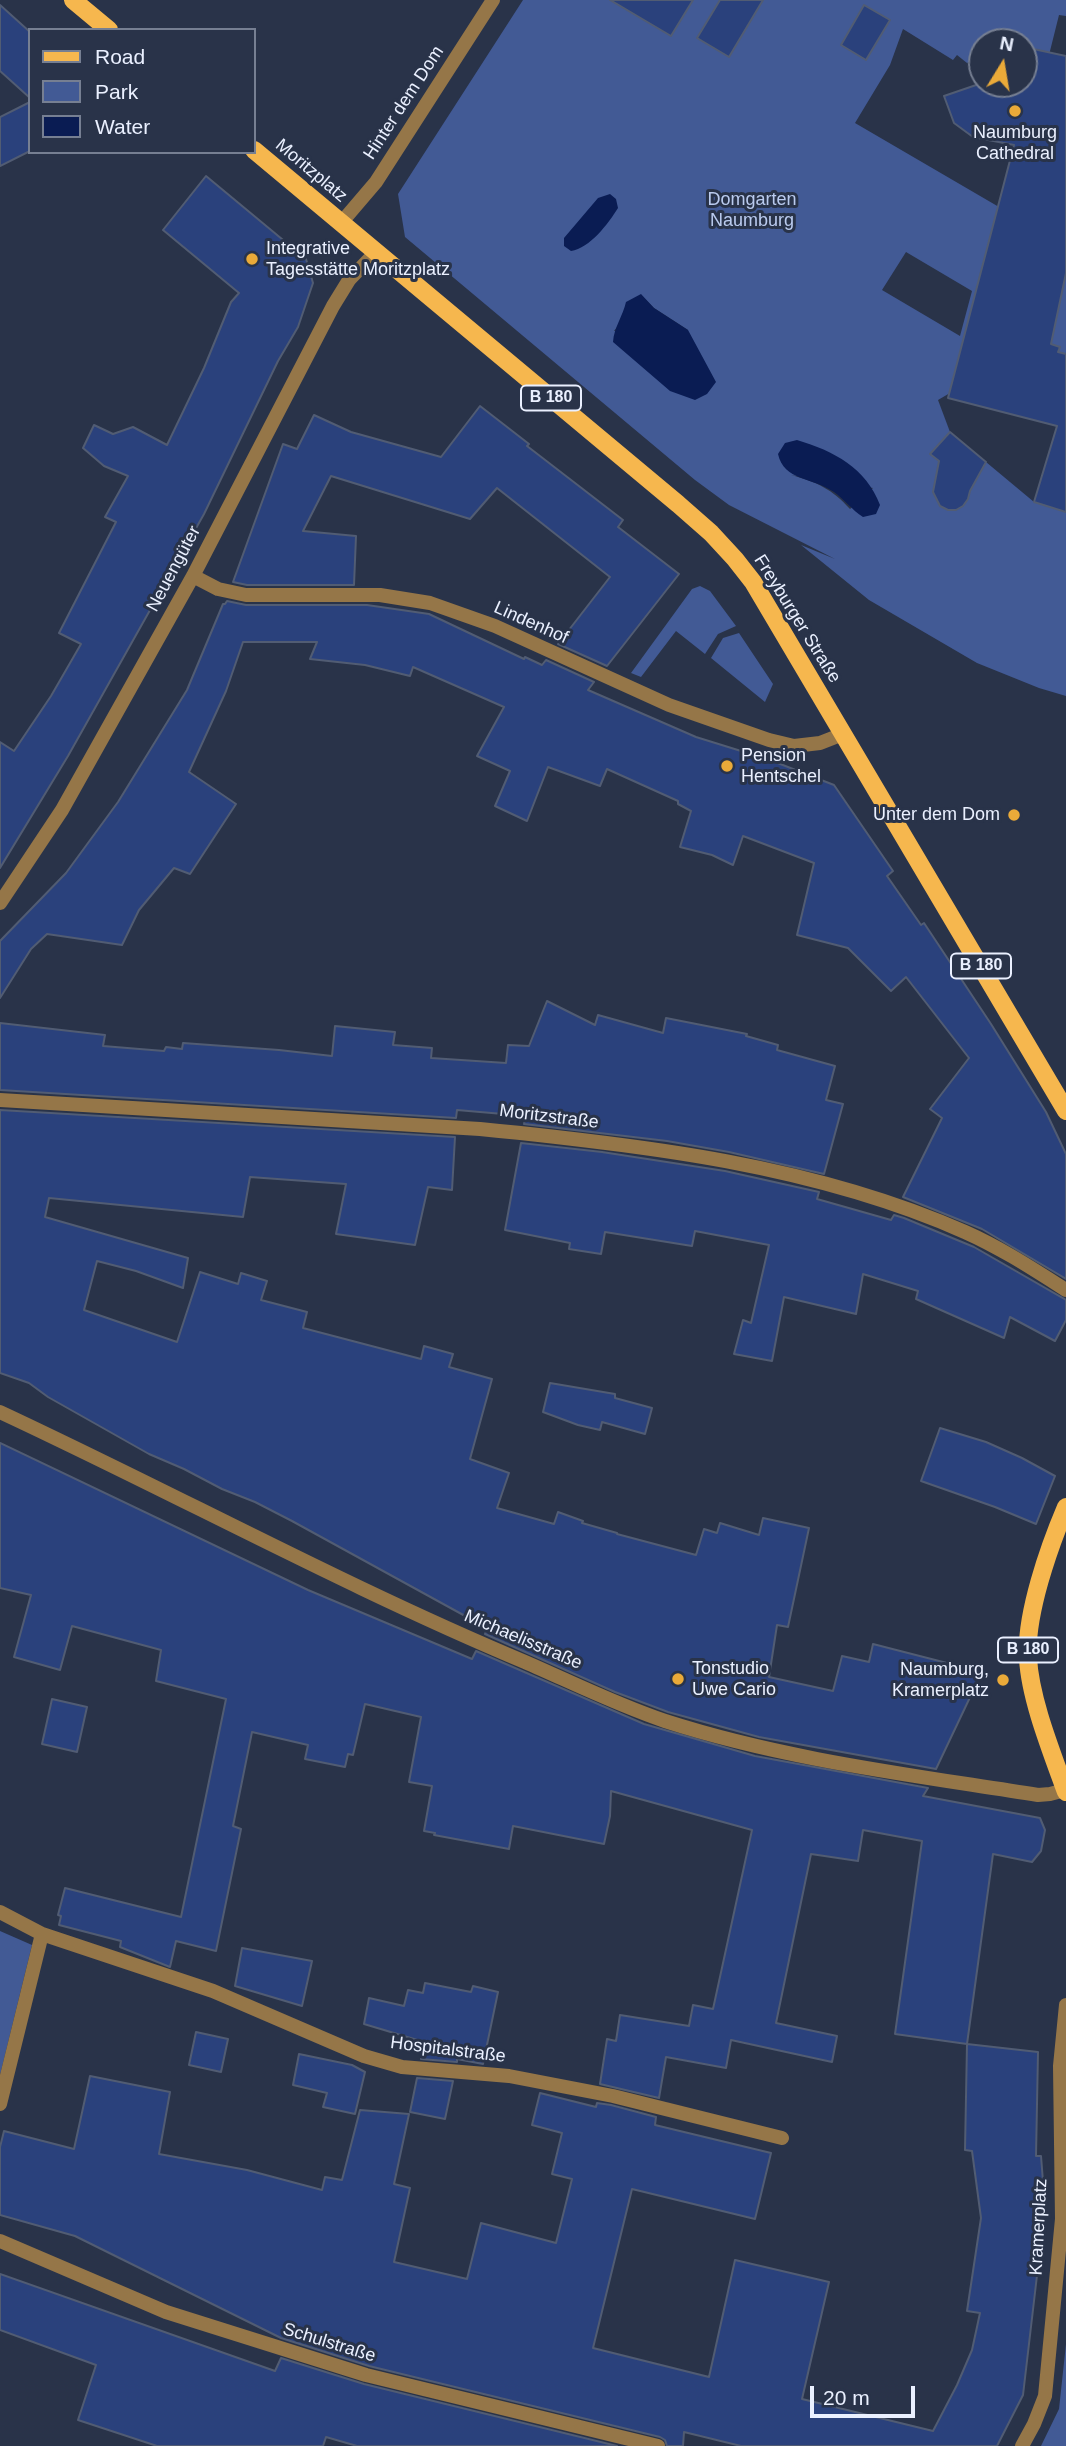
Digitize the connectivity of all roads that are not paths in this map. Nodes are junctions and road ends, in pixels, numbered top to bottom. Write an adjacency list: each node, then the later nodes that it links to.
1 (73, 0): 3 (main road)
2 (493, 0): 5 (street, Hinter dem Dom)
3 (107, 28)
4 (256, 152): 5 (main road, Moritzplatz / B 180)
5 (341, 223): 6 (main road, Freyburger Straße / B 180)
6 (376, 252): 7 (street, Neuengüter); 8 (main road, Freyburger Straße / B 180)
7 (193, 576): 8 (street, Lindenhof); 9 (street, Neuengüter)
8 (843, 734): 11 (main road, Freyburger Straße / B 180)
9 (0, 903)
10 (0, 1100): 12 (street, Moritzstraße)
11 (1066, 1111)
12 (1066, 1290)
13 (0, 1412): 15 (street, Michaelisstraße)
14 (1066, 1507): 15 (main road, B 180)
15 (1065, 1791)
16 (0, 1912): 17 (street, Hospitalstraße)
17 (42, 1934): 19 (street); 20 (street, Hospitalstraße)
18 (1066, 2005): 23 (street, Kramerplatz)
19 (0, 2104)
20 (782, 2138)
21 (0, 2241): 22 (street, Schulstraße)
22 (659, 2446)
23 (1023, 2446)

